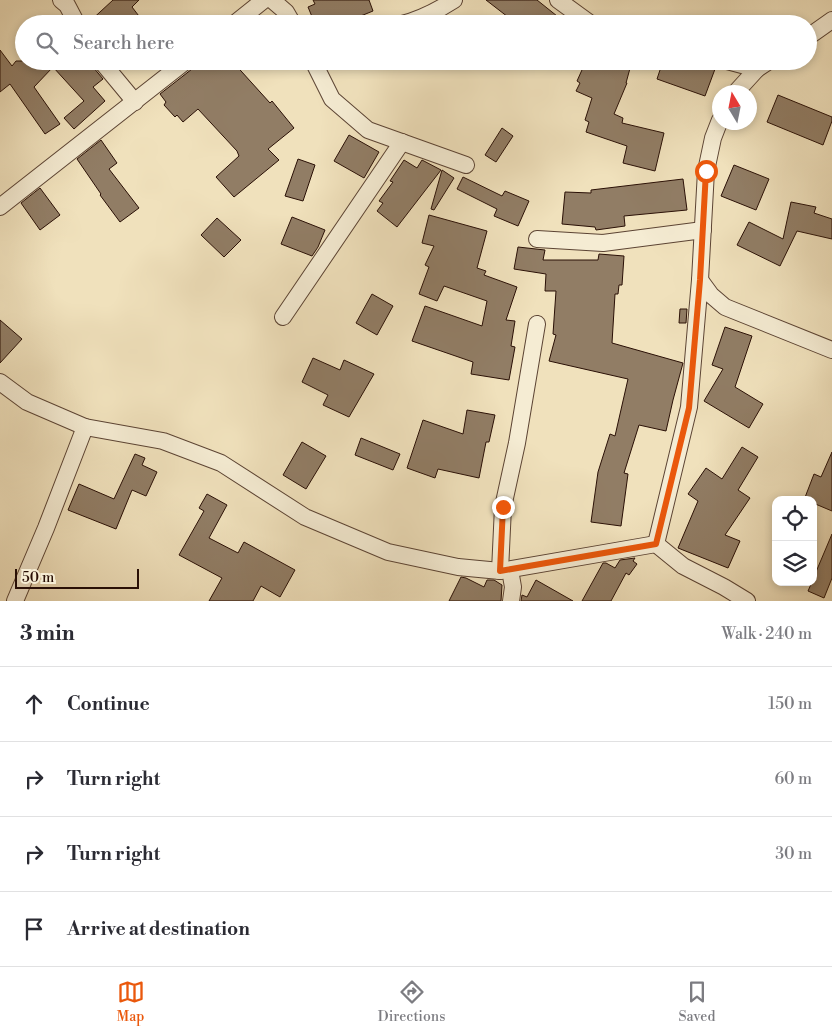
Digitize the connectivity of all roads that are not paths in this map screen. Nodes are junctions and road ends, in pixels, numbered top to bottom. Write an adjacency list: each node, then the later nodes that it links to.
1 (61, 0): 6 (street)
2 (264, 0): 7 (street)
3 (272, 0): 8 (street)
4 (454, 0): 9 (street)
5 (558, 0): 10 (street)
6 (73, 15)
7 (245, 15)
8 (288, 15)
9 (429, 15)
10 (579, 15)
11 (832, 20): 12 (street)
12 (817, 31)
13 (109, 70): 18 (street)
14 (175, 70): 18 (street)
15 (318, 70): 20 (street)
16 (758, 70): 17 (street)
17 (743, 85)
18 (135, 102): 22 (street)
19 (716, 130): 23 (street)
20 (402, 142): 21 (street); 26 (street)
21 (466, 165)
22 (0, 207)
23 (703, 230): 24 (street); 25 (street)
24 (537, 239)
25 (700, 280): 28 (street); 31 (street)
26 (283, 317)
27 (537, 324): 32 (street)
28 (832, 350)
29 (0, 382): 30 (street)
30 (85, 427): 32 (street); 33 (street)
31 (656, 544): 32 (street); 35 (street)
32 (505, 570): 34 (street)
33 (15, 601)
34 (511, 601)
35 (747, 601)

